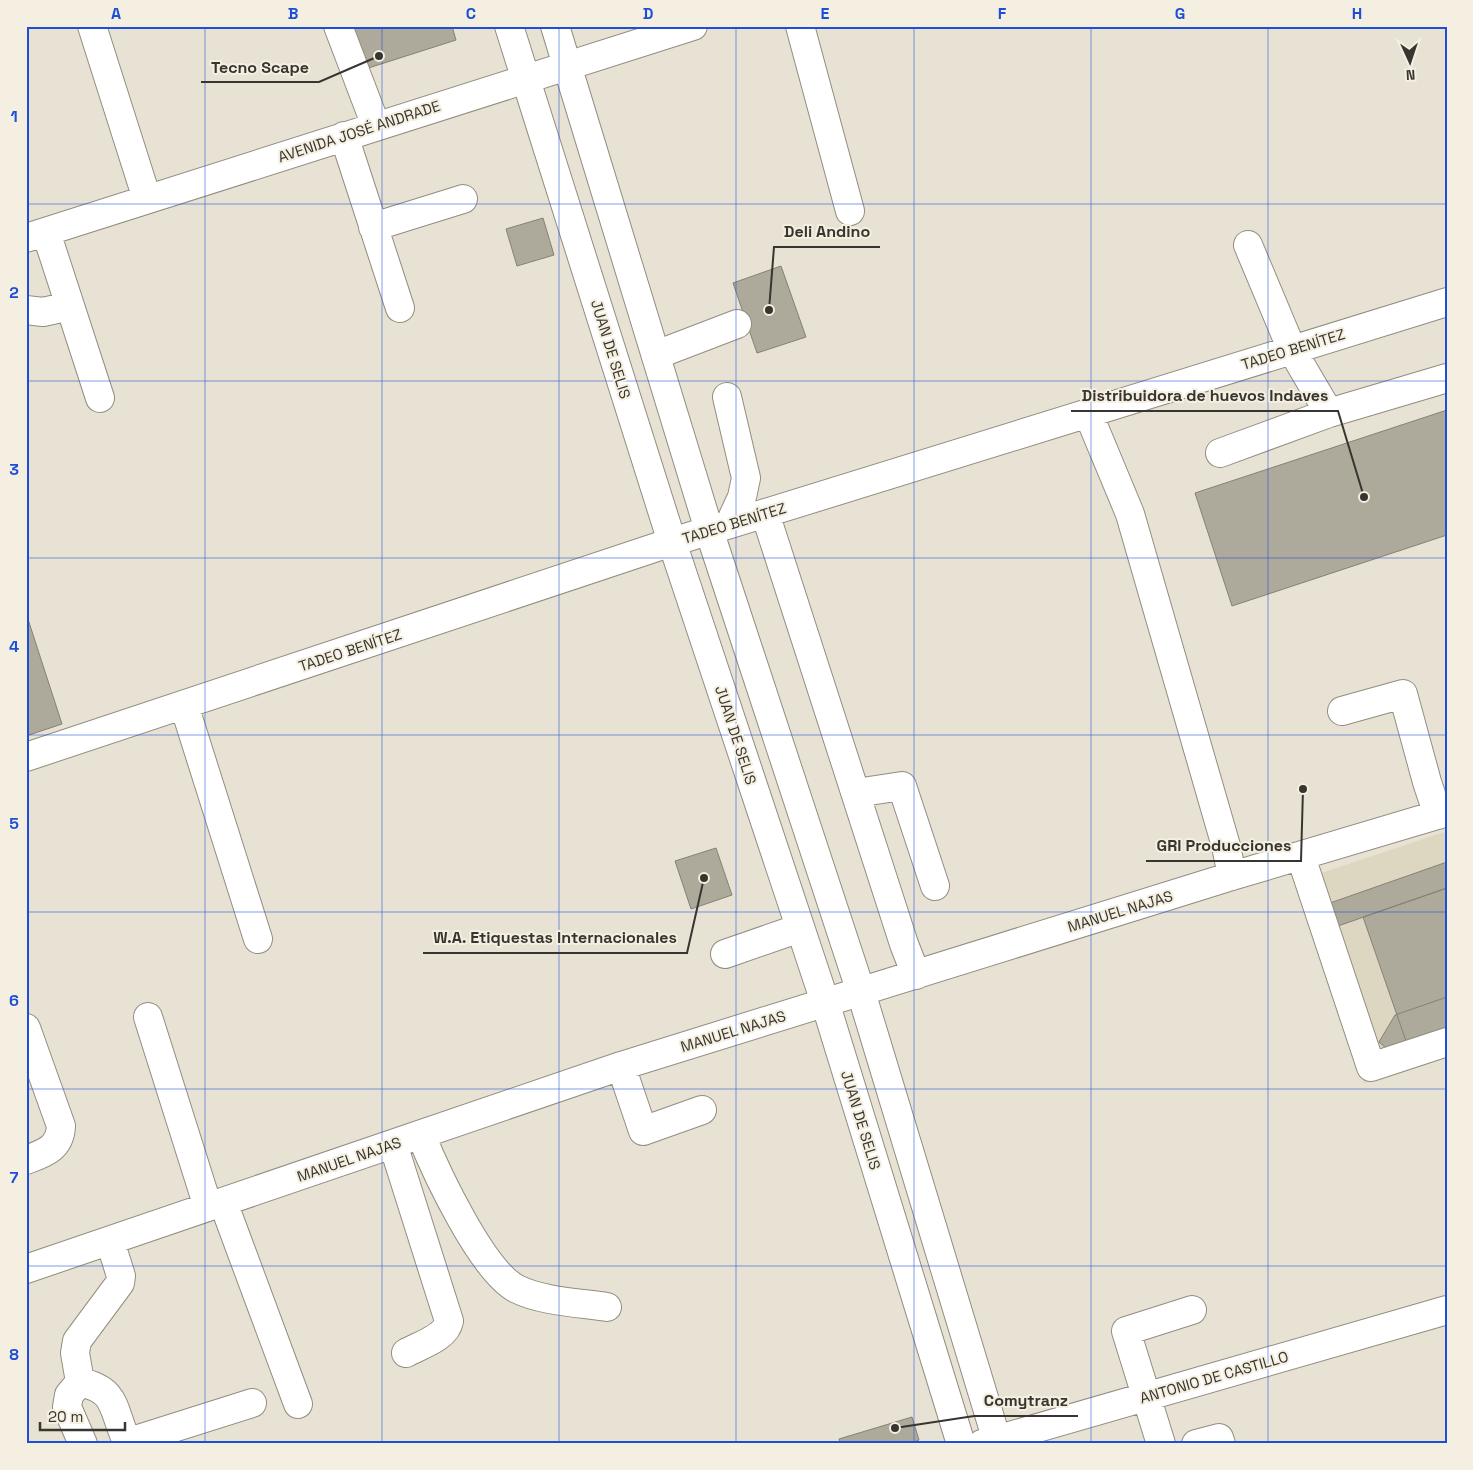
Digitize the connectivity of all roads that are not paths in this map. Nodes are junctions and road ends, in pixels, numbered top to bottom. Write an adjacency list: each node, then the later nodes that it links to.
1 (92, 26): 11 (street)
2 (338, 26): 9 (street)
3 (509, 26): 8 (street, JUAN DE SELIS)
4 (555, 26): 7 (street)
5 (693, 26): 7 (street, AVENIDA JOSÉ ANDRADE)
6 (800, 26): 13 (street)
7 (569, 66): 8 (street, AVENIDA JOSÉ ANDRADE); 23 (street)
8 (526, 78): 9 (street, AVENIDA JOSÉ ANDRADE); 32 (street, JUAN DE SELIS)
9 (376, 126): 10 (street, AVENIDA JOSÉ ANDRADE)
10 (344, 136): 11 (street, AVENIDA JOSÉ ANDRADE); 14 (street)
11 (147, 199): 15 (street, AVENIDA JOSÉ ANDRADE)
12 (462, 199): 14 (street)
13 (850, 211)
14 (373, 227): 19 (street)
15 (36, 235): 18 (street)
16 (1248, 245): 22 (street)
17 (1447, 302): 22 (street, TADEO BENÍTEZ)
18 (70, 306): 20 (street); 26 (street)
19 (400, 308)
20 (26, 310)
21 (737, 324): 23 (street)
22 (1292, 350): 27 (street, TADEO BENÍTEZ); 28 (street)
23 (656, 355): 31 (street)
24 (1447, 378): 28 (street)
25 (727, 397): 31 (street)
26 (100, 398)
27 (1088, 413): 30 (street, TADEO BENÍTEZ); 39 (street)
28 (1329, 413): 29 (street)
29 (1220, 453)
30 (765, 513): 31 (street, TADEO BENÍTEZ); 36 (street)
31 (720, 527): 32 (street, TADEO BENÍTEZ); 45 (street)
32 (672, 542): 33 (street, TADEO BENÍTEZ); 41 (street, JUAN DE SELIS)
33 (184, 705): 35 (street, TADEO BENÍTEZ); 42 (street)
34 (1342, 712): 37 (street)
35 (26, 757)
36 (856, 793): 40 (street); 44 (street)
37 (1443, 813): 38 (street, MANUEL NAJAS)
38 (1301, 856): 39 (street, MANUEL NAJAS); 49 (street)
39 (1232, 876): 44 (street, MANUEL NAJAS)
40 (935, 886)
41 (800, 928): 43 (street); 46 (street, JUAN DE SELIS)
42 (258, 939)
43 (725, 954)
44 (916, 974): 45 (street, MANUEL NAJAS)
45 (860, 992): 46 (street, MANUEL NAJAS); 66 (street)
46 (825, 1002): 50 (street, MANUEL NAJAS); 68 (street, JUAN DE SELIS)
47 (148, 1017): 55 (street)
48 (26, 1028): 54 (street)
49 (1447, 1042)
50 (621, 1066): 51 (street); 52 (street, MANUEL NAJAS)
51 (702, 1110)
52 (421, 1134): 53 (street, MANUEL NAJAS); 58 (street)
53 (393, 1144): 55 (street, MANUEL NAJAS); 61 (street)
54 (26, 1160)
55 (215, 1204): 56 (street, MANUEL NAJAS); 65 (street)
56 (110, 1241): 57 (street, MANUEL NAJAS); 62 (street)
57 (26, 1269)
58 (607, 1307)
59 (1192, 1310): 63 (street)
60 (1447, 1310): 63 (street, ANTONIO DE CASTILLO)
61 (406, 1353)
62 (80, 1382): 64 (street); 67 (street)
63 (1146, 1396): 66 (street, ANTONIO DE CASTILLO); 69 (street)
64 (252, 1403)
65 (298, 1404)
66 (992, 1442)
67 (83, 1444)
68 (961, 1444)
69 (1161, 1444)
70 (1196, 1444): 71 (street)
71 (1221, 1444)

